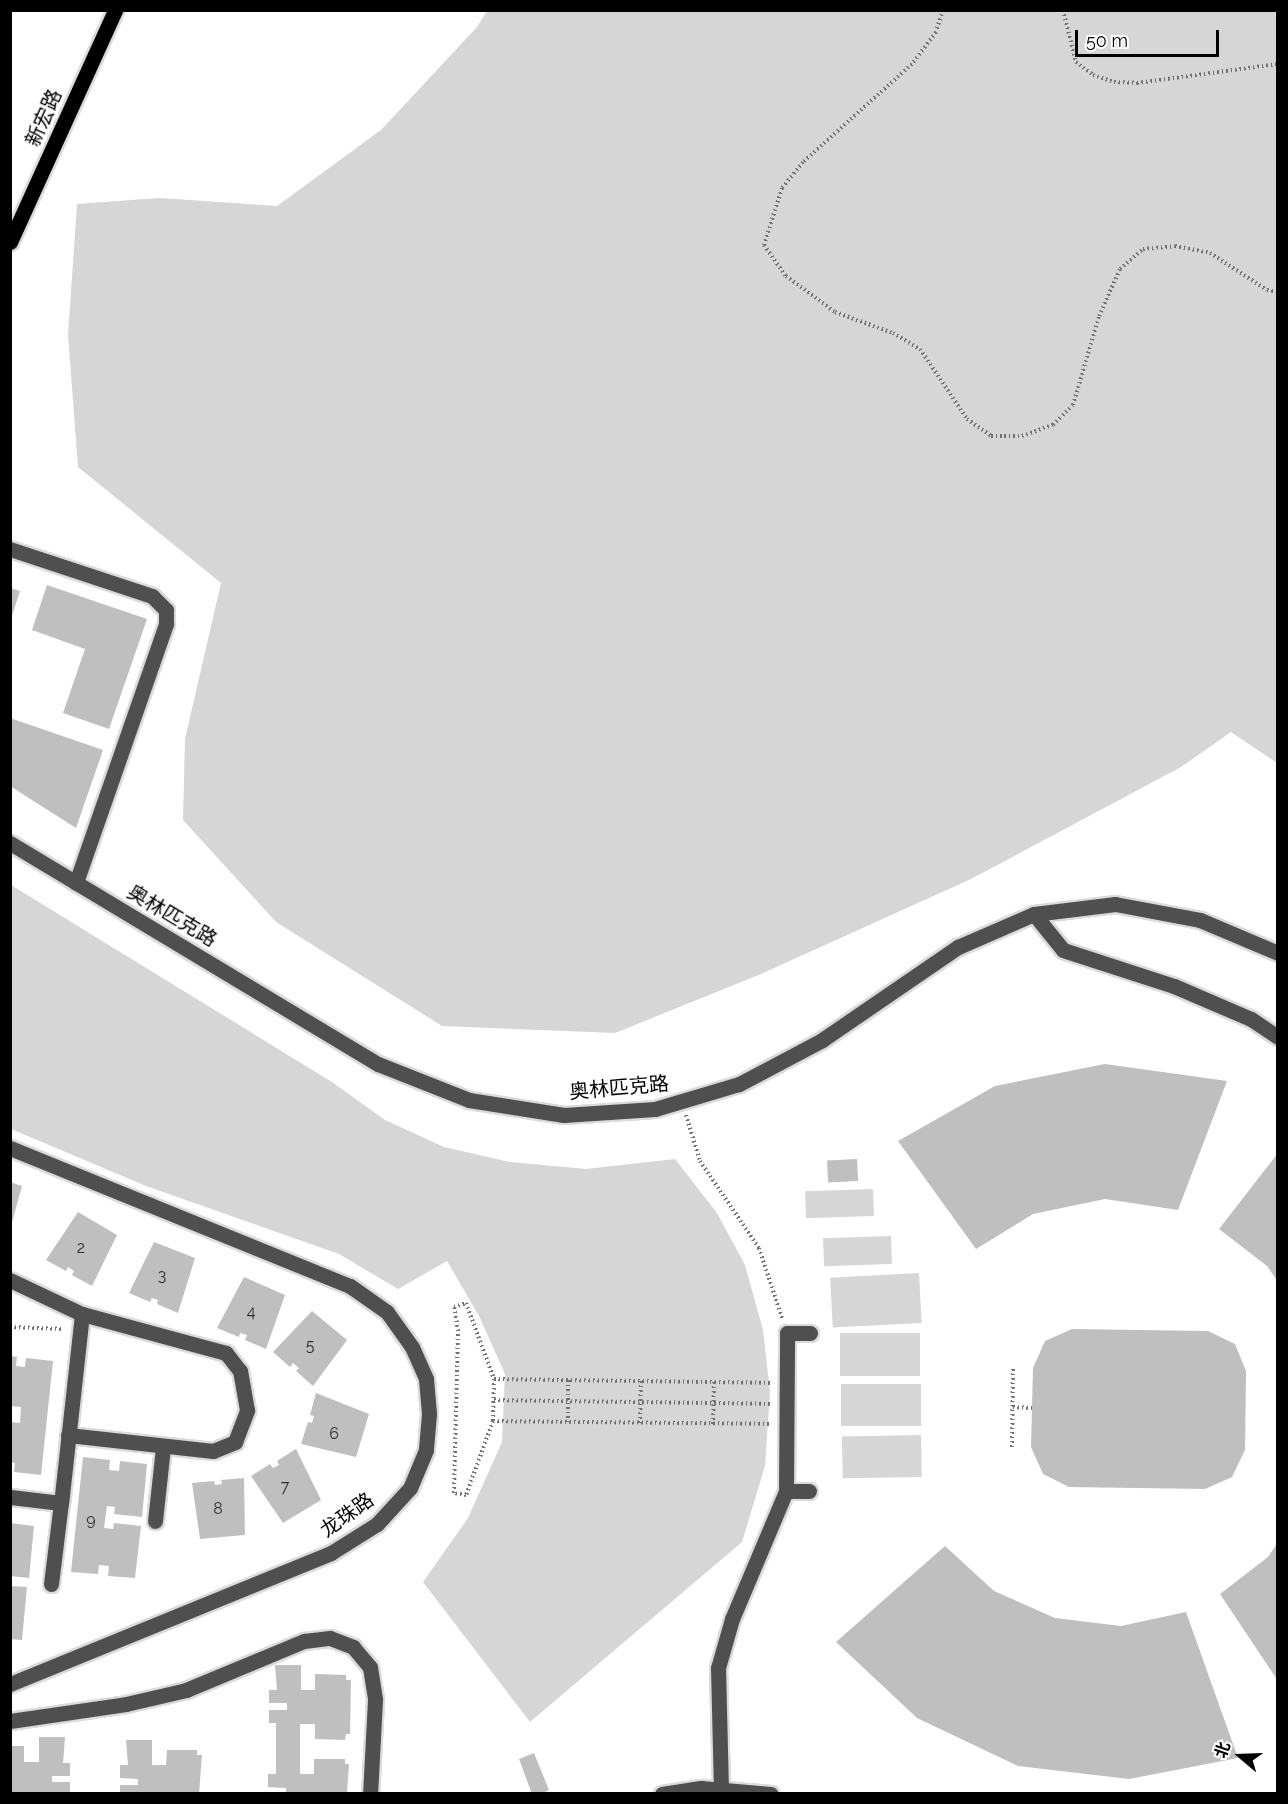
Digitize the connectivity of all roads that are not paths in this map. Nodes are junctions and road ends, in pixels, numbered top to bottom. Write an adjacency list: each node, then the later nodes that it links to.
1 (115, 10): 2 (main road, 新宏路)
2 (10, 242)
3 (10, 549): 5 (street)
4 (10, 843): 5 (street, 奥林匹克路)
5 (76, 883): 6 (street, 奥林匹克路)
6 (1034, 914): 7 (street, 奥林匹克路); 8 (street)
7 (1278, 953)
8 (1278, 1037)
9 (10, 1148): 21 (street, 龙珠路)
10 (10, 1280): 11 (street)
11 (81, 1322): 13 (street); 14 (street)
12 (810, 1333): 15 (street)
13 (68, 1435): 14 (street); 18 (street)
14 (163, 1447): 19 (street)
15 (786, 1491): 16 (street); 23 (street)
16 (809, 1491)
17 (10, 1497): 18 (street)
18 (61, 1503): 20 (street)
19 (155, 1521)
20 (51, 1584)
21 (10, 1684)
22 (10, 1720): 24 (street)
23 (721, 1790): 25 (street); 26 (street)
24 (370, 1794)
25 (662, 1794)
26 (771, 1794)

